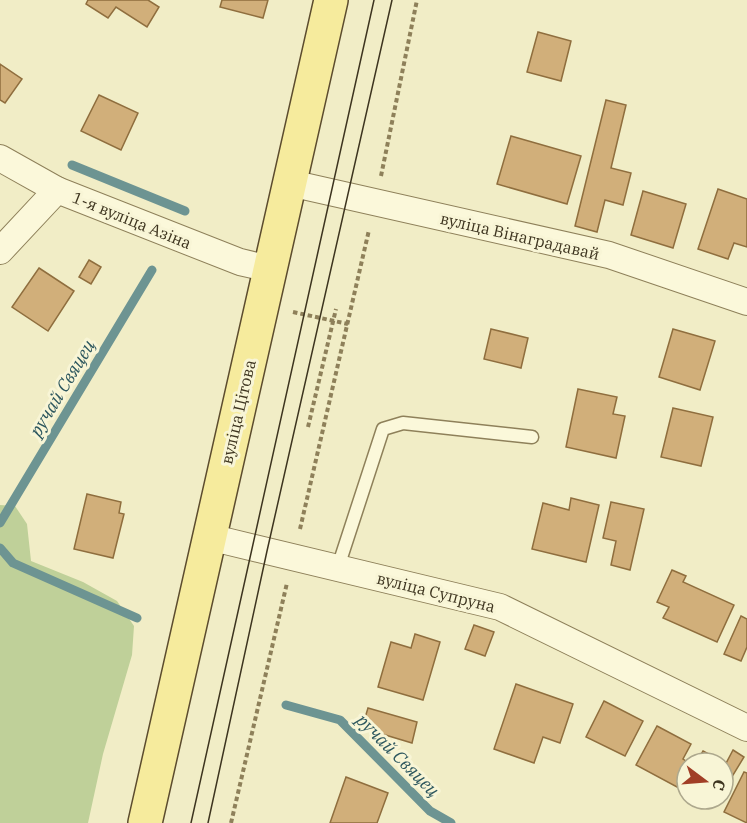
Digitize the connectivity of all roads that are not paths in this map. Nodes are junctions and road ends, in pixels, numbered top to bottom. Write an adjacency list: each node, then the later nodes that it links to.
1 (330, 0): 3 (main road, вуліца Цітова)
2 (0, 158): 4 (street, 1-я вуліца Азіна)
3 (290, 183): 6 (main road, вуліца Цітова); 7 (street, вуліца Вінаградавай)
4 (57, 190): 5 (street); 6 (street, 1-я вуліца Азіна)
5 (0, 251)
6 (270, 269): 9 (main road, вуліца Цітова)
7 (747, 302)
8 (532, 437): 10 (lane)
9 (209, 537): 10 (street, вуліца Супруна); 12 (main road, вуліца Цітова)
10 (338, 567): 11 (street, вуліца Супруна)
11 (747, 729)
12 (145, 823)

